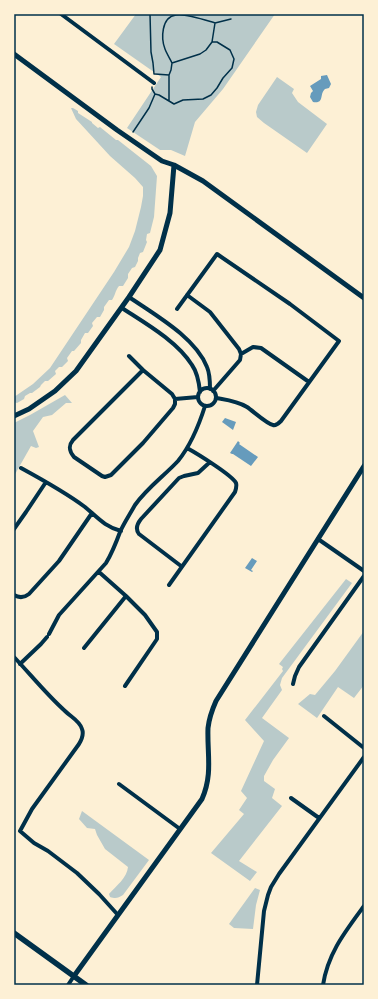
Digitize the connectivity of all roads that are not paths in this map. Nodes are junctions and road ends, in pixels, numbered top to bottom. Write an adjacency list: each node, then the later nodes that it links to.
1 (61, 14): 3 (street)
2 (14, 54): 4 (street)
3 (154, 83)
4 (174, 166): 6 (street); 7 (street)
5 (187, 295): 9 (street); 10 (street); 13 (street)
6 (129, 297): 8 (street); 14 (street)
7 (364, 298)
8 (122, 308): 15 (street); 20 (street)
9 (177, 309)
10 (241, 354): 13 (street); 14 (street)
11 (129, 356): 12 (street)
12 (143, 370): 18 (street); 18 (street)
13 (309, 382): 17 (street)
14 (212, 390): 15 (street); 17 (street)
15 (200, 392): 16 (street)
16 (198, 397): 18 (street); 19 (street)
17 (216, 398): 19 (street)
18 (175, 399)
19 (205, 406): 21 (street)
20 (14, 416)
21 (187, 448): 22 (street); 28 (street)
22 (210, 462): 30 (street); 30 (street)
23 (364, 466): 29 (street)
24 (21, 468): 25 (street)
25 (46, 482): 26 (street); 27 (street)
26 (92, 513): 28 (street); 35 (street)
27 (14, 530)
28 (121, 531): 32 (street)
29 (318, 539): 31 (street); 48 (street)
30 (181, 566): 34 (street)
31 (364, 571)
32 (99, 572): 36 (street); 39 (street)
33 (364, 576): 40 (street)
34 (169, 585)
35 (15, 595)
36 (126, 596): 37 (street); 41 (street)
37 (84, 648)
38 (14, 657): 39 (street)
39 (20, 664): 50 (street)
40 (293, 684)
41 (125, 686)
42 (324, 716): 43 (street)
43 (364, 748)
44 (364, 757): 47 (street)
45 (119, 784): 48 (street)
46 (291, 798): 47 (street)
47 (319, 818): 57 (street)
48 (180, 829): 52 (street)
49 (14, 830): 50 (street)
50 (20, 831): 52 (street)
51 (364, 906): 58 (street)
52 (118, 915): 54 (street)
53 (14, 933): 54 (main road)
54 (74, 976): 55 (street); 56 (main road)
55 (68, 985)
56 (86, 985)
57 (257, 985)
58 (322, 985)

